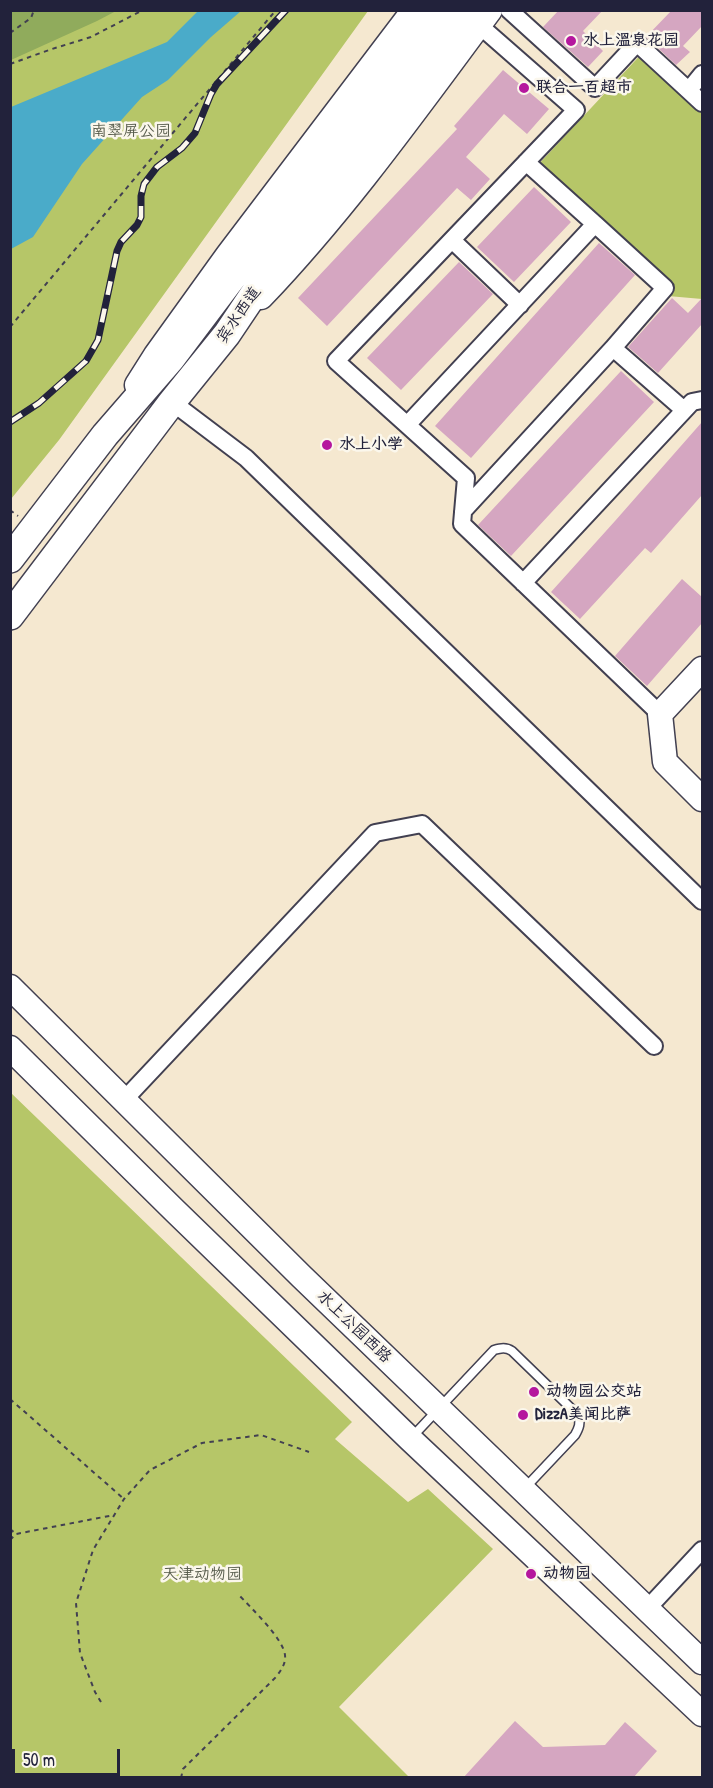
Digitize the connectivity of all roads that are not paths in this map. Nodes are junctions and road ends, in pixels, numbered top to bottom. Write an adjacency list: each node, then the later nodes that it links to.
1 (414, 10): 20 (main road)
2 (434, 10): 20 (main road, 宾水西道)
3 (509, 10): 6 (street)
4 (477, 15): 9 (street); 14 (main road, 宾水西道); 14 (main road)
5 (702, 74): 7 (street)
6 (594, 88): 7 (street); 9 (street)
7 (689, 90): 8 (street)
8 (702, 103)
9 (576, 110): 10 (street)
10 (526, 162): 11 (street); 12 (street)
11 (595, 224): 13 (street); 15 (street)
12 (452, 240): 13 (street); 19 (street)
13 (520, 305): 19 (street)
14 (227, 334): 17 (main road, 宾水西道)
15 (613, 348): 18 (street); 21 (street)
16 (702, 400): 18 (street)
17 (172, 402): 24 (main road, 宾水西道); 28 (street)
18 (684, 410): 23 (street)
19 (407, 425): 21 (street)
20 (105, 435): 22 (main road, 宾水西道)
21 (463, 511): 23 (street)
22 (10, 559)
23 (523, 583): 26 (street)
24 (10, 616)
25 (702, 669): 26 (main road)
26 (660, 714): 27 (main road)
27 (702, 799)
28 (702, 901)
29 (10, 987): 32 (main road, 水上公园西路)
30 (654, 1046): 32 (street)
31 (10, 1048): 34 (main road)
32 (124, 1100): 33 (main road, 水上公园西路)
33 (439, 1408): 34 (lane); 35 (main road, 水上公园西路); 35 (lane)
34 (410, 1439): 39 (main road)
35 (523, 1489): 37 (main road, 水上公园西路)
36 (702, 1550): 37 (street)
37 (647, 1609): 38 (main road, 水上公园西路)
38 (702, 1662)
39 (702, 1714)

